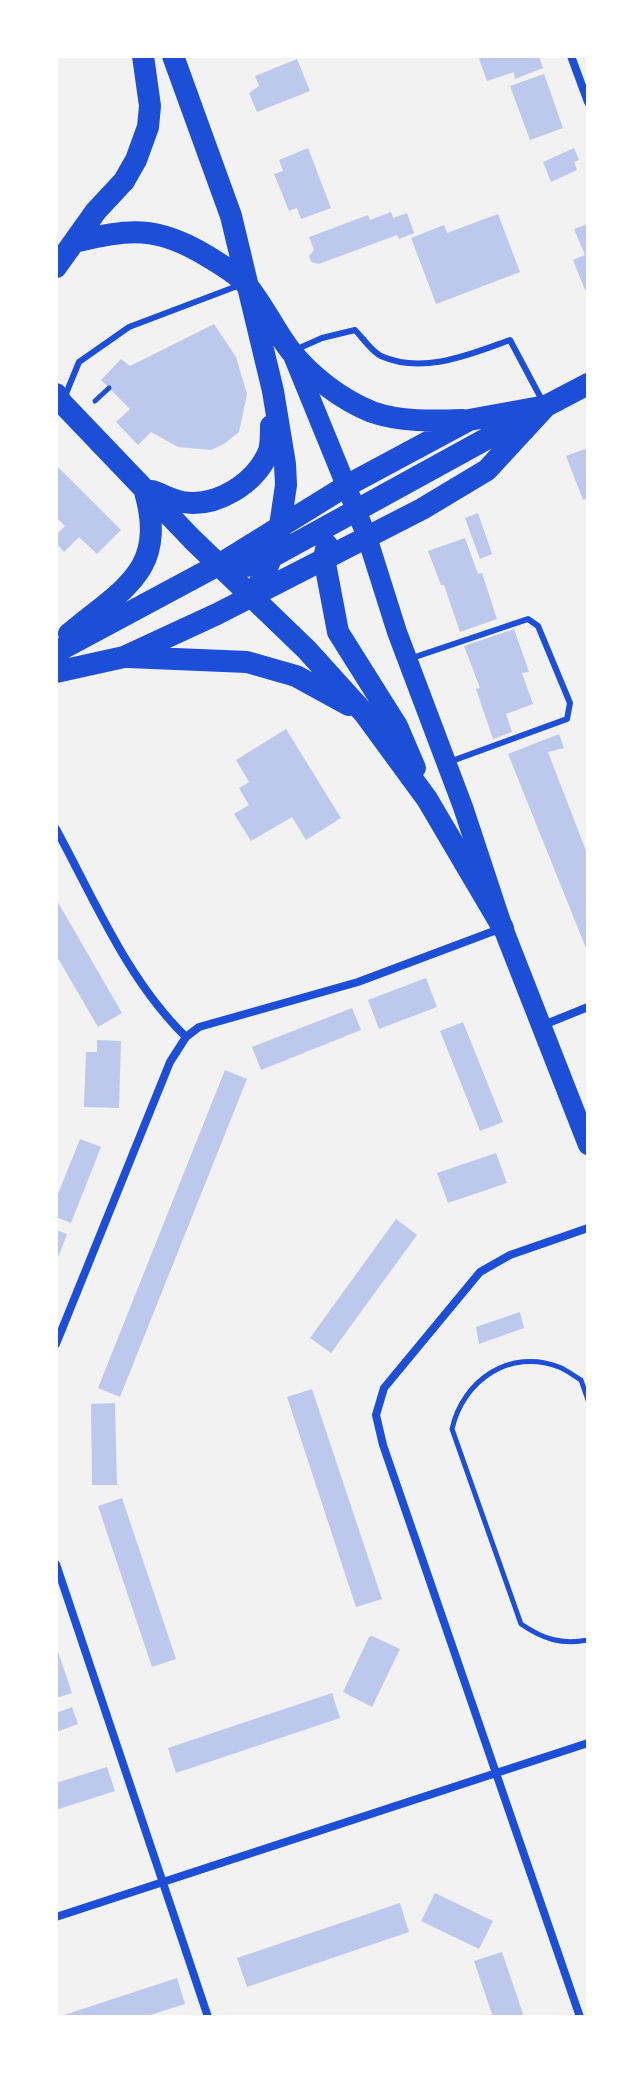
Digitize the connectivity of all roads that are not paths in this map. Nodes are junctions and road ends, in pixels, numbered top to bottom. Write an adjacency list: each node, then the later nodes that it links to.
1 (143, 56): 5 (highway)
2 (173, 56): 7 (highway)
3 (571, 56): 4 (street)
4 (588, 102)
5 (74, 242): 6 (highway); 7 (highway)
6 (56, 267)
7 (246, 283): 8 (highway); 10 (highway); 11 (lane)
8 (292, 352): 12 (lane); 13 (highway); 14 (main road)
9 (588, 384): 12 (highway)
10 (273, 391): 15 (highway); 18 (highway)
11 (59, 398): 15 (highway)
12 (546, 406): 13 (highway); 16 (highway); 19 (highway)
13 (469, 420): 14 (highway)
14 (346, 486): 16 (main road); 17 (highway); 18 (highway)
15 (143, 487): 22 (highway); 24 (highway)
16 (356, 509): 17 (highway); 19 (main road)
17 (331, 523): 20 (highway); 21 (highway)
18 (280, 526): 20 (highway); 22 (highway)
19 (367, 537): 21 (highway); 27 (main road)
20 (272, 556): 22 (highway); 23 (highway)
21 (324, 558): 23 (highway); 31 (highway)
22 (220, 564): 23 (highway); 25 (highway)
23 (251, 597): 26 (highway); 29 (highway)
24 (56, 644)
25 (56, 652)
26 (124, 657): 28 (highway); 29 (highway)
27 (408, 660): 30 (main road); 30 (lane)
28 (56, 672)
29 (364, 713): 31 (highway)
30 (447, 763): 33 (main road)
31 (427, 799): 33 (highway)
32 (56, 829): 36 (street)
33 (503, 928): 35 (main road); 36 (street)
34 (588, 1007): 35 (street)
35 (541, 1026): 37 (main road)
36 (186, 1037): 39 (street)
37 (588, 1145)
38 (588, 1228): 42 (street)
39 (56, 1344)
40 (56, 1564): 43 (street)
41 (588, 1743): 42 (street)
42 (496, 1772): 43 (street); 46 (street)
43 (162, 1882): 44 (street); 45 (street)
44 (56, 1917)
45 (208, 2017)
46 (580, 2017)

